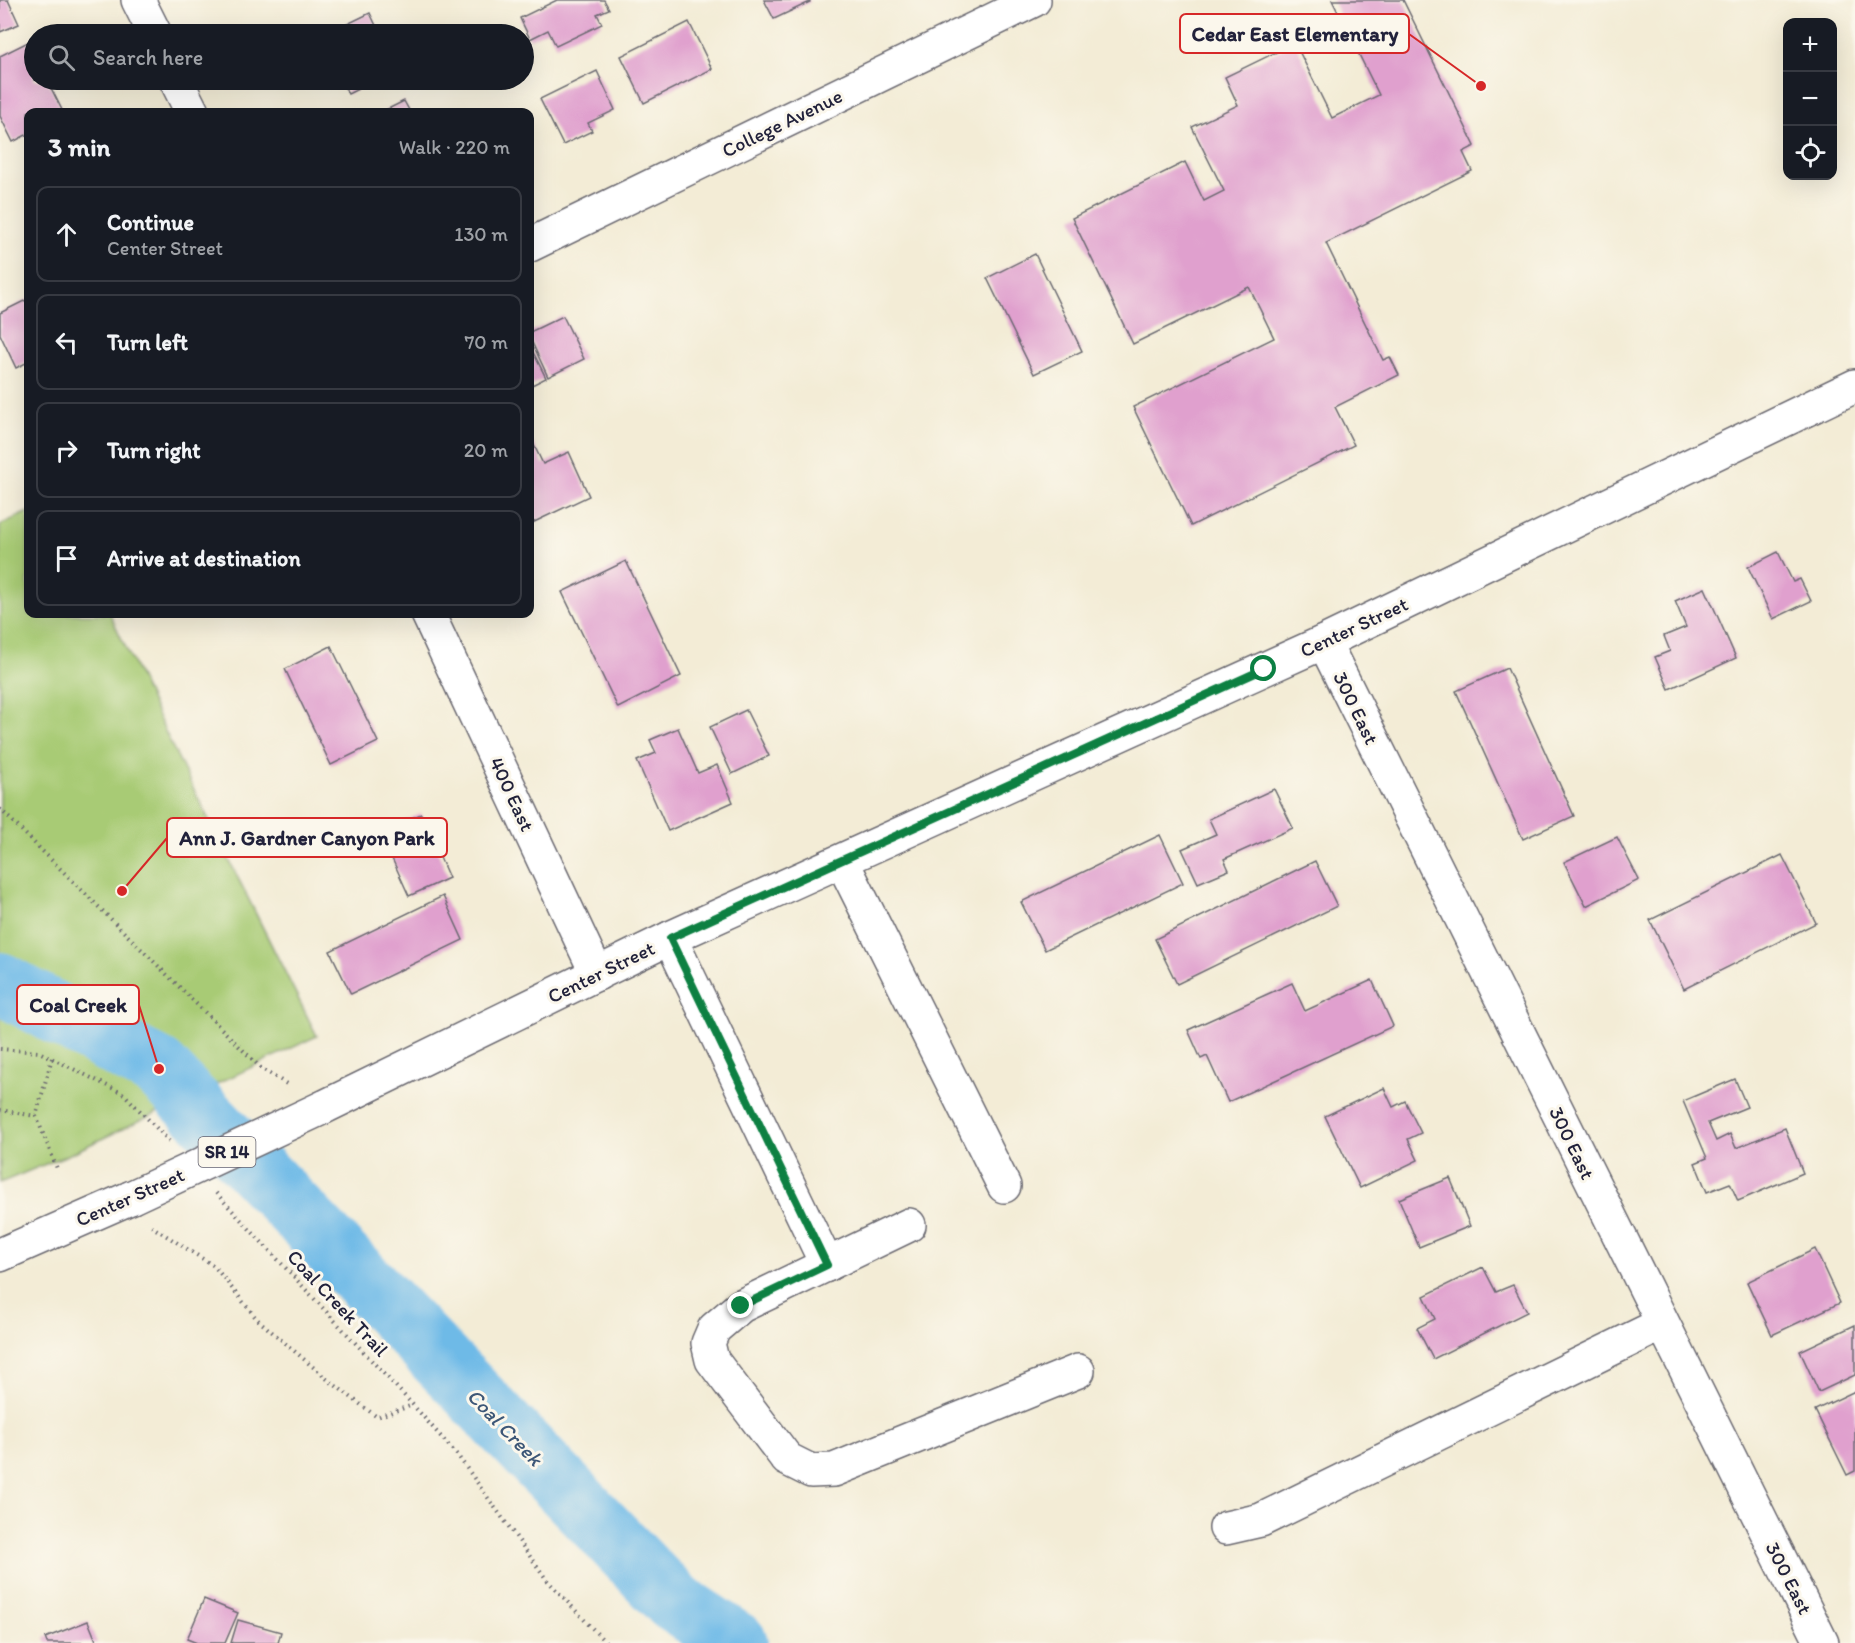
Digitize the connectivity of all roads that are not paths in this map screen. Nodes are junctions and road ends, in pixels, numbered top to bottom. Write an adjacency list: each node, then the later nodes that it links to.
1 (138, 0): 3 (street)
2 (1027, 1): 6 (street, College Avenue)
3 (150, 24)
4 (181, 90): 5 (street)
5 (190, 108)
6 (534, 244)
7 (1855, 386): 9 (street, Center Street / SR 14)
8 (430, 618): 12 (street, 400 East)
9 (1324, 642): 10 (street, Center Street / SR 14); 17 (street, 300 East)
10 (842, 861): 11 (street, Center Street / SR 14); 13 (street)
11 (670, 938): 12 (street, Center Street / SR 14); 16 (street)
12 (597, 974): 15 (street, Center Street / SR 14, bridge)
13 (1004, 1186)
14 (909, 1225): 16 (street)
15 (0, 1255)
16 (827, 1265): 18 (street)
17 (1662, 1324): 19 (street); 20 (street, 300 East)
18 (1078, 1371)
19 (1226, 1528)
20 (1822, 1643)

